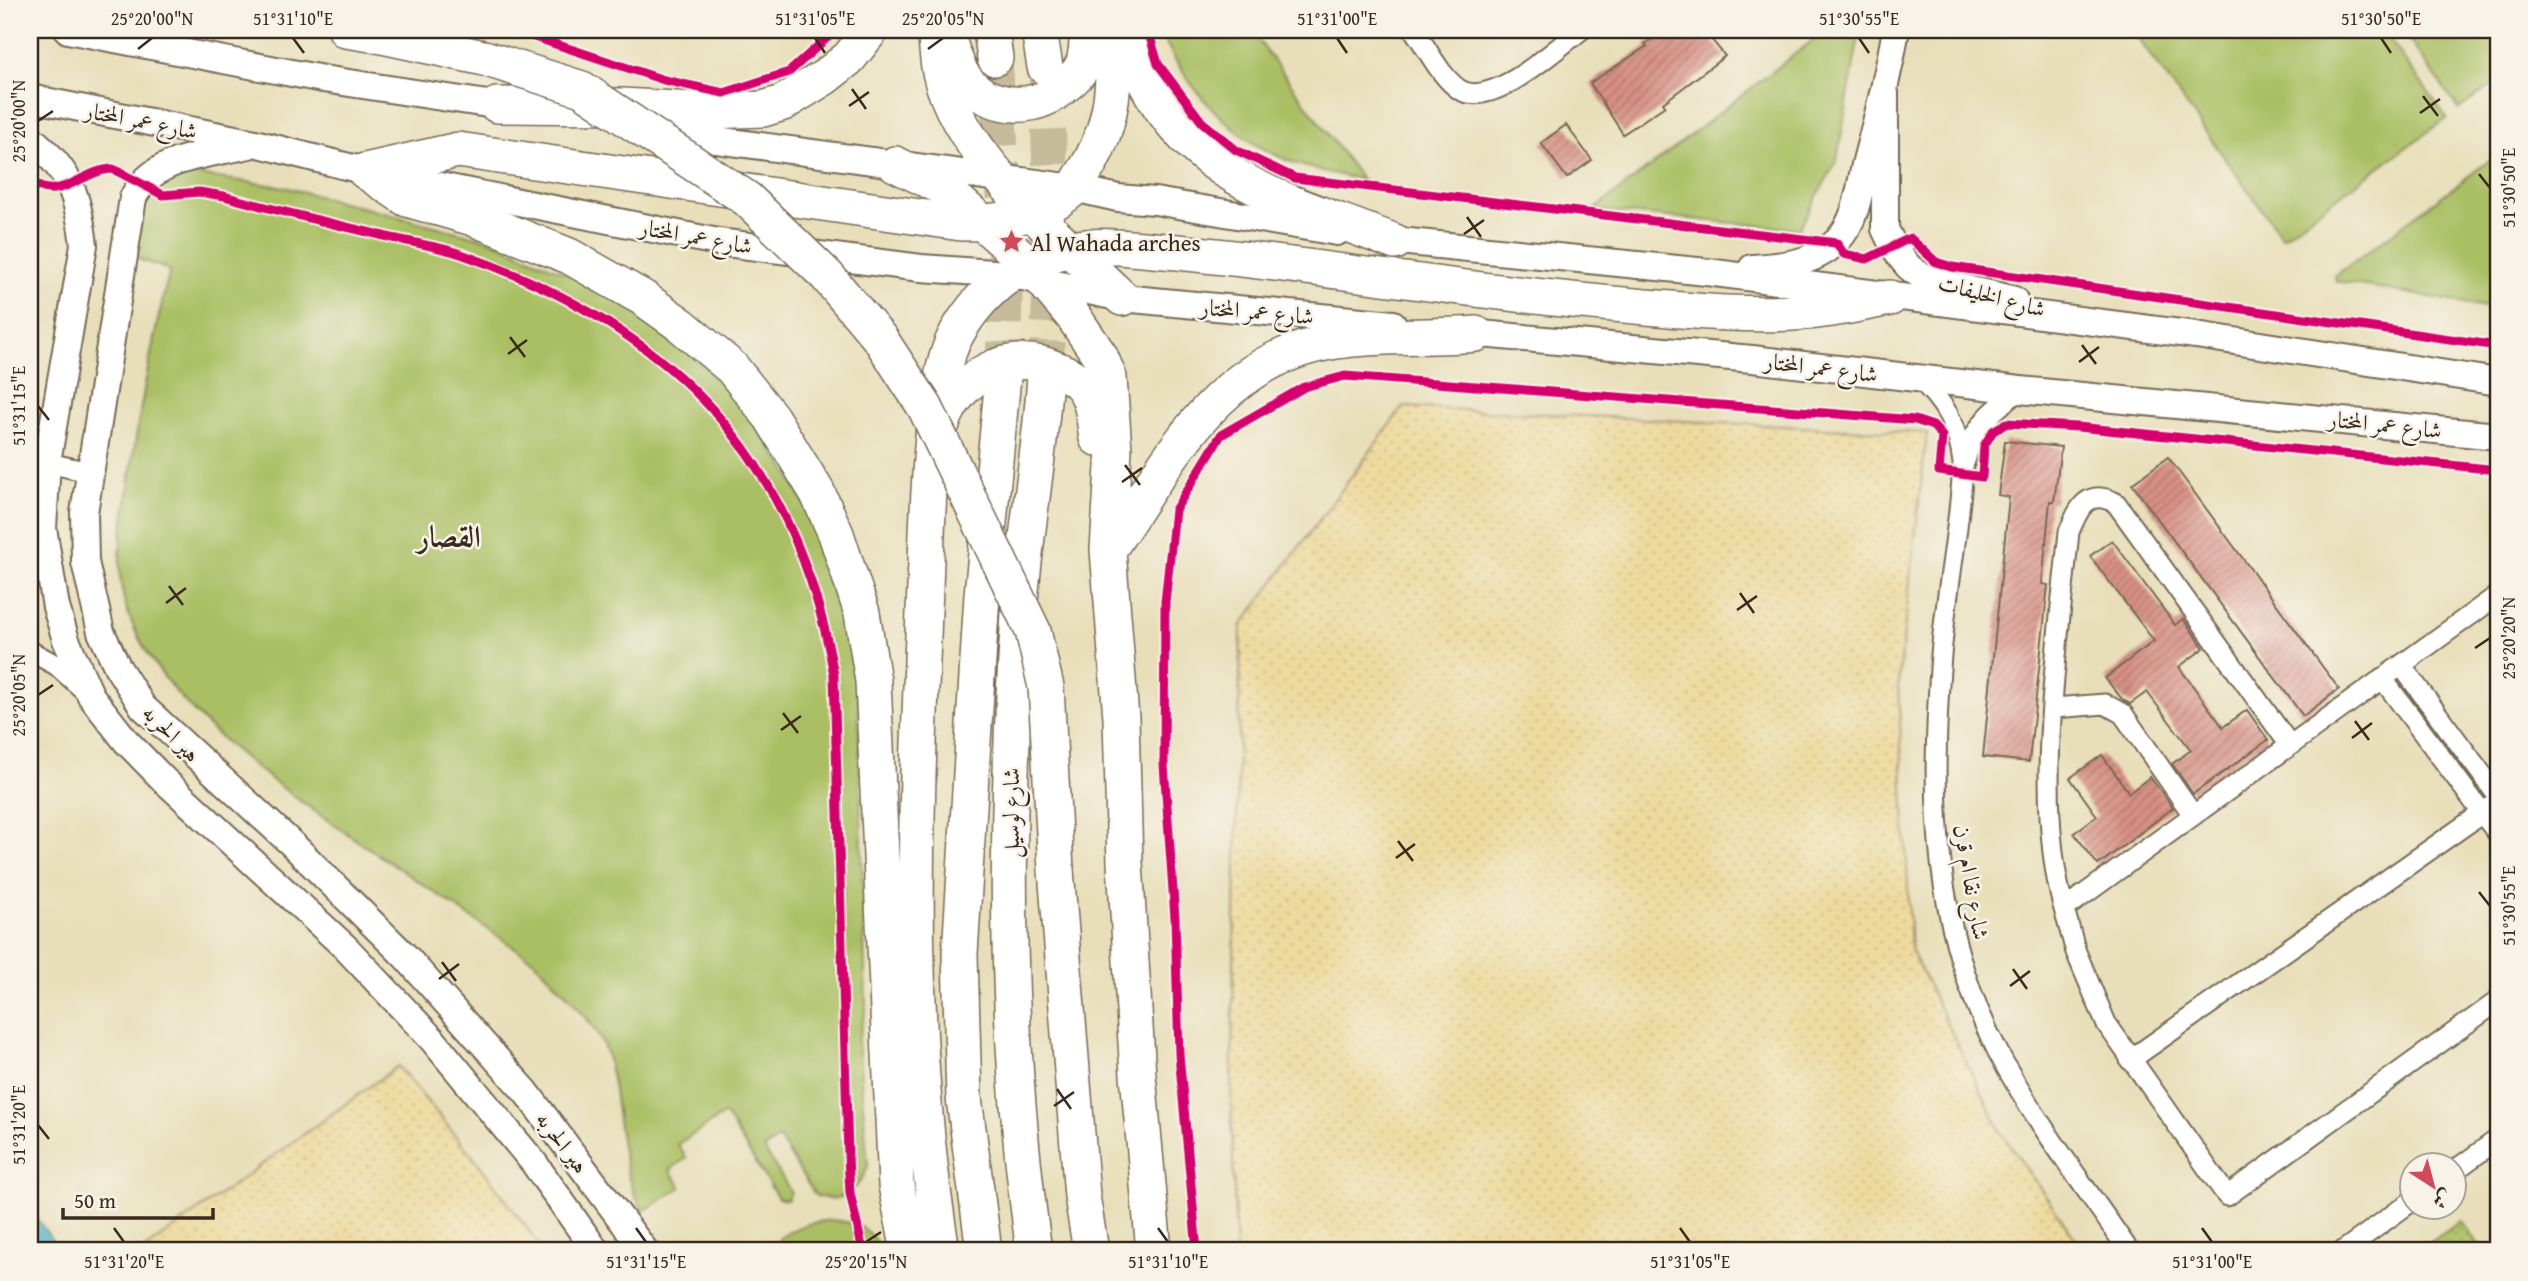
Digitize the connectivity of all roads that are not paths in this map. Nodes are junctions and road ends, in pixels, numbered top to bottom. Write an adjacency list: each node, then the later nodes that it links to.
1 (68, 30): 16 (main road)
2 (871, 30): 16 (highway)
3 (935, 30): 21 (highway)
4 (944, 30): 6 (highway)
5 (1039, 30): 13 (highway)
6 (1088, 30)
7 (1110, 30): 22 (highway)
8 (1122, 30): 25 (highway)
9 (1414, 30): 10 (street)
10 (1581, 30)
11 (1896, 30): 14 (main road, شارع الخليفات)
12 (362, 32): 74 (highway, bridge)
13 (1045, 67)
14 (1885, 93): 28 (main road, شارع الخليفات); 33 (main road, شارع الخليفات)
15 (30, 98): 18 (main road, شارع عمر المختار)
16 (497, 105): 19 (main road)
17 (30, 138): 31 (main road, هير الحربه)
18 (255, 143): 20 (main road, شارع عمر المختار); 32 (main road, هير الحربه)
19 (895, 164): 21 (main road); 24 (highway)
20 (365, 171): 24 (highway); 27 (main road, شارع عمر المختار); 70 (highway)
21 (1002, 180): 22 (main road); 23 (highway)
22 (1074, 188): 23 (highway); 25 (main road)
23 (1031, 212): 24 (highway); 26 (highway)
24 (985, 223): 27 (highway)
25 (1395, 242): 28 (main road)
26 (1068, 251): 27 (highway); 29 (highway); 30 (highway)
27 (1026, 272): 29 (main road, شارع عمر المختار); 41 (highway); 45 (highway)
28 (1707, 272): 30 (main road)
29 (1122, 298): 34 (main road, شارع عمر المختار)
30 (1891, 298): 33 (main road)
31 (75, 303): 32 (main road); 42 (main road, هير الحربه)
32 (117, 308): 43 (main road, هير الحربه)
33 (2090, 323): 38 (main road)
34 (1476, 334): 37 (main road, شارع عمر المختار); 47 (highway)
35 (1045, 376): 73 (highway, شارع لوسيل)
36 (1003, 377): 72 (highway, شارع لوسيل)
37 (1918, 378): 39 (main road, شارع عمر المختار); 44 (street, شارع نقا ام قرن)
38 (2498, 383)
39 (2021, 390): 40 (main road, شارع عمر المختار); 44 (street, شارع نقا ام قرن)
40 (2498, 436)
41 (934, 447): 45 (highway); 71 (highway)
42 (39, 461): 43 (street); 46 (main road, هير الحربه)
43 (89, 472): 65 (main road, هير الحربه)
44 (1962, 475): 76 (street, شارع نقا ام قرن)
45 (1110, 503): 47 (highway)
46 (43, 528): 48 (street); 53 (main road, هير الحربه)
47 (1108, 550): 75 (highway)
48 (30, 561)
49 (2498, 595): 51 (street)
50 (30, 651): 53 (street)
51 (2401, 665): 52 (street); 56 (street)
52 (2382, 678): 55 (street); 57 (street)
53 (91, 696): 66 (main road, هير الحربه)
54 (2054, 708): 55 (street); 58 (street); 60 (street)
55 (2289, 744): 58 (street)
56 (2498, 796)
57 (2491, 808): 59 (street); 62 (street)
58 (2193, 814): 60 (street)
59 (2498, 834)
60 (2064, 909): 62 (street)
61 (2498, 1001): 62 (street)
62 (2130, 1060)
63 (2498, 1139): 64 (street)
64 (2468, 1161)
65 (595, 1183): 66 (main road); 69 (main road, هير الحربه)
66 (565, 1208): 68 (main road, هير الحربه)
67 (2398, 1212): 77 (street)
68 (596, 1251)
69 (645, 1251)
70 (909, 1251)
71 (942, 1251)
72 (984, 1251)
73 (1034, 1251)
74 (1091, 1251)
75 (1154, 1251)
76 (2129, 1251)
77 (2343, 1251)

